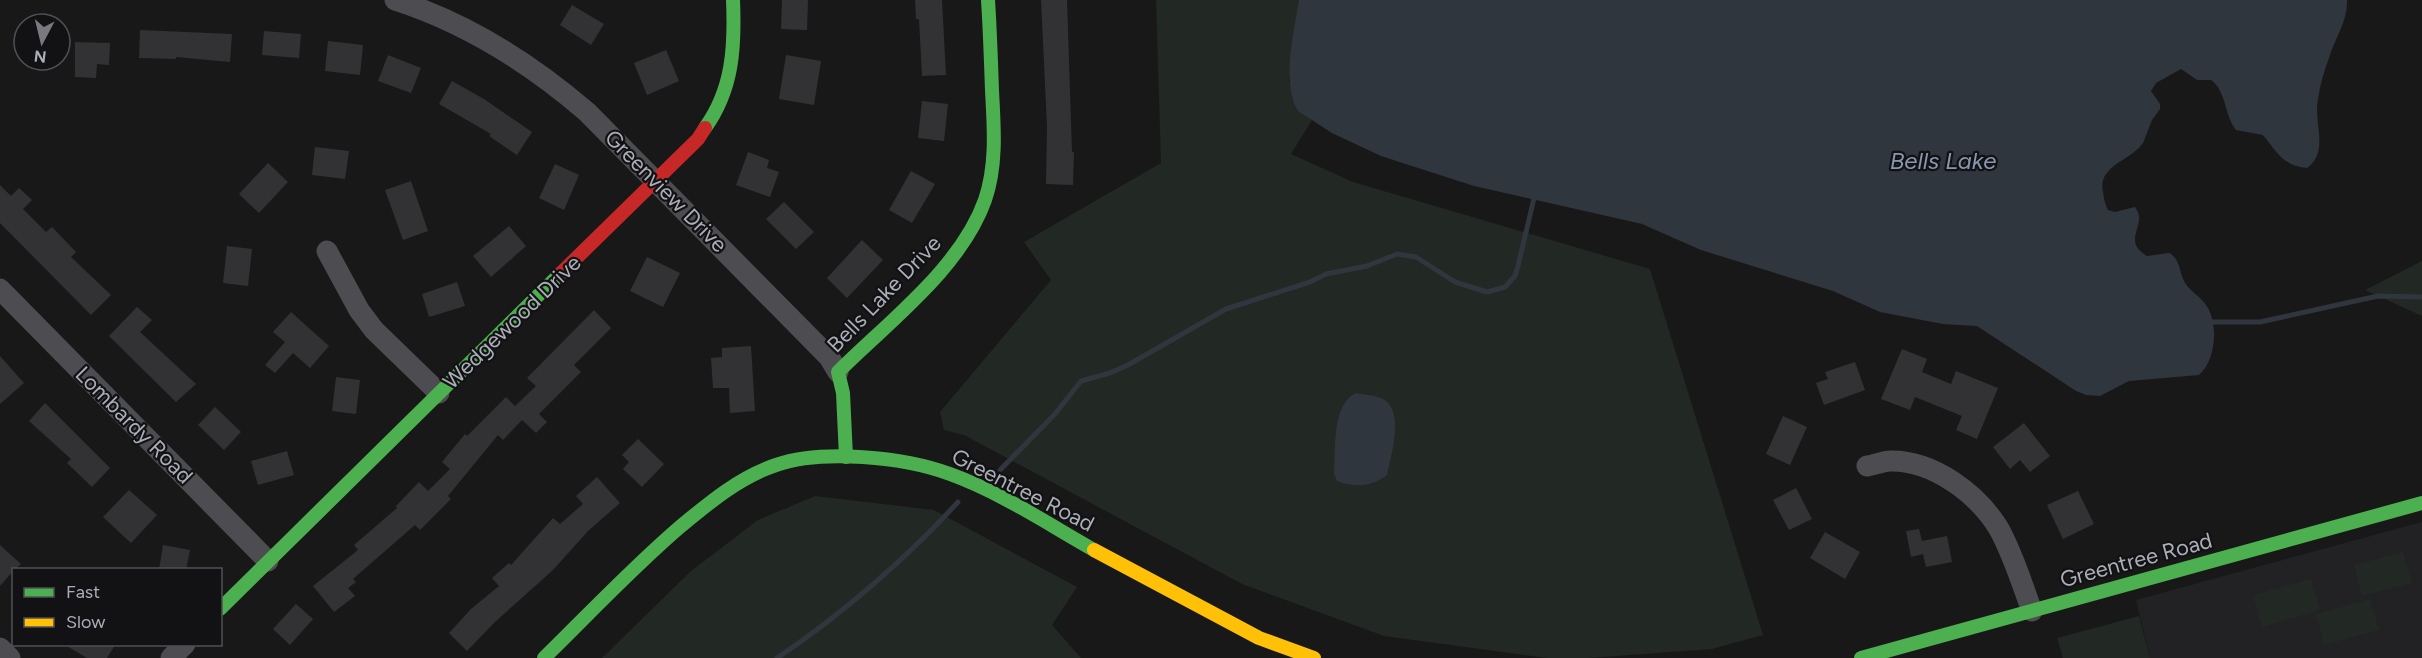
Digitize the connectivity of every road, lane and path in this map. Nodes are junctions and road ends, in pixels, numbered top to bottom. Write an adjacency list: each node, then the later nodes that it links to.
1 (733, 0): 4 (street, Wedgewood Drive)
2 (988, 0): 7 (street, Bells Lake Drive)
3 (408, 2): 4 (street, Greenview Drive)
4 (655, 181): 7 (street, Greenview Drive); 8 (street, Wedgewood Drive)
5 (327, 251): 8 (street)
6 (0, 289): 12 (street, Lombardy Road)
7 (838, 372): 9 (street, Greenview Drive)
8 (439, 393): 12 (street, Wedgewood Drive)
9 (846, 457): 19 (street, Greentree Road); 20 (street, Greentree Road)
10 (1868, 466): 14 (street)
11 (2422, 503): 14 (street, Greentree Road)
12 (268, 561): 13 (street, Wedgewood Drive)
13 (222, 607)
14 (2032, 611): 21 (street, Greentree Road)
15 (184, 646): 18 (street)
16 (0, 648): 17 (street)
17 (10, 658)
18 (171, 658)
19 (544, 658)
20 (1314, 658)
21 (1861, 658)

